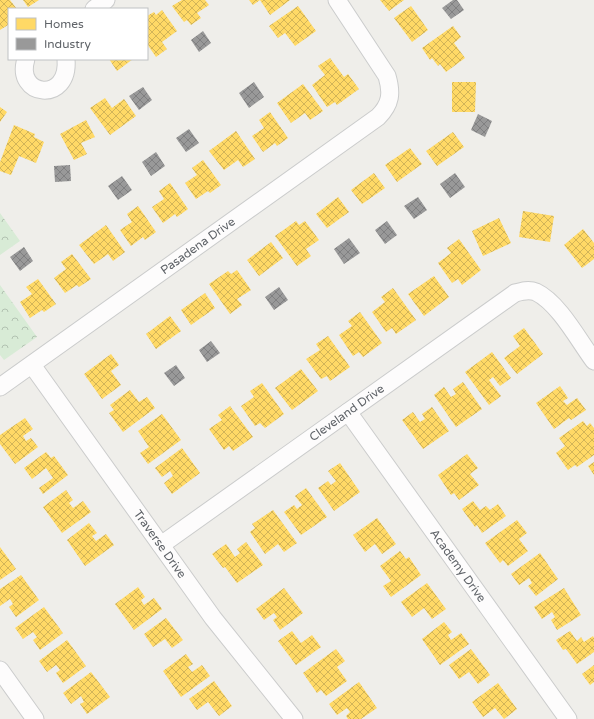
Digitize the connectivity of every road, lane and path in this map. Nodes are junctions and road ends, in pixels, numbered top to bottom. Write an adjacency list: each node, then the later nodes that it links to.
1 (106, 0): 3 (street)
2 (337, 0): 7 (street, Pasadena Drive)
3 (95, 8)
4 (26, 60): 5 (street)
5 (66, 60)
6 (594, 361): 9 (street, Cleveland Drive)
7 (32, 365): 8 (street, Pasadena Drive); 10 (street, Traverse Drive)
8 (0, 387)
9 (348, 412): 10 (street, Cleveland Drive); 14 (street, Academy Drive)
10 (161, 545): 13 (street, Traverse Drive)
11 (0, 670): 12 (street)
12 (35, 719)
13 (294, 719)
14 (568, 719)

